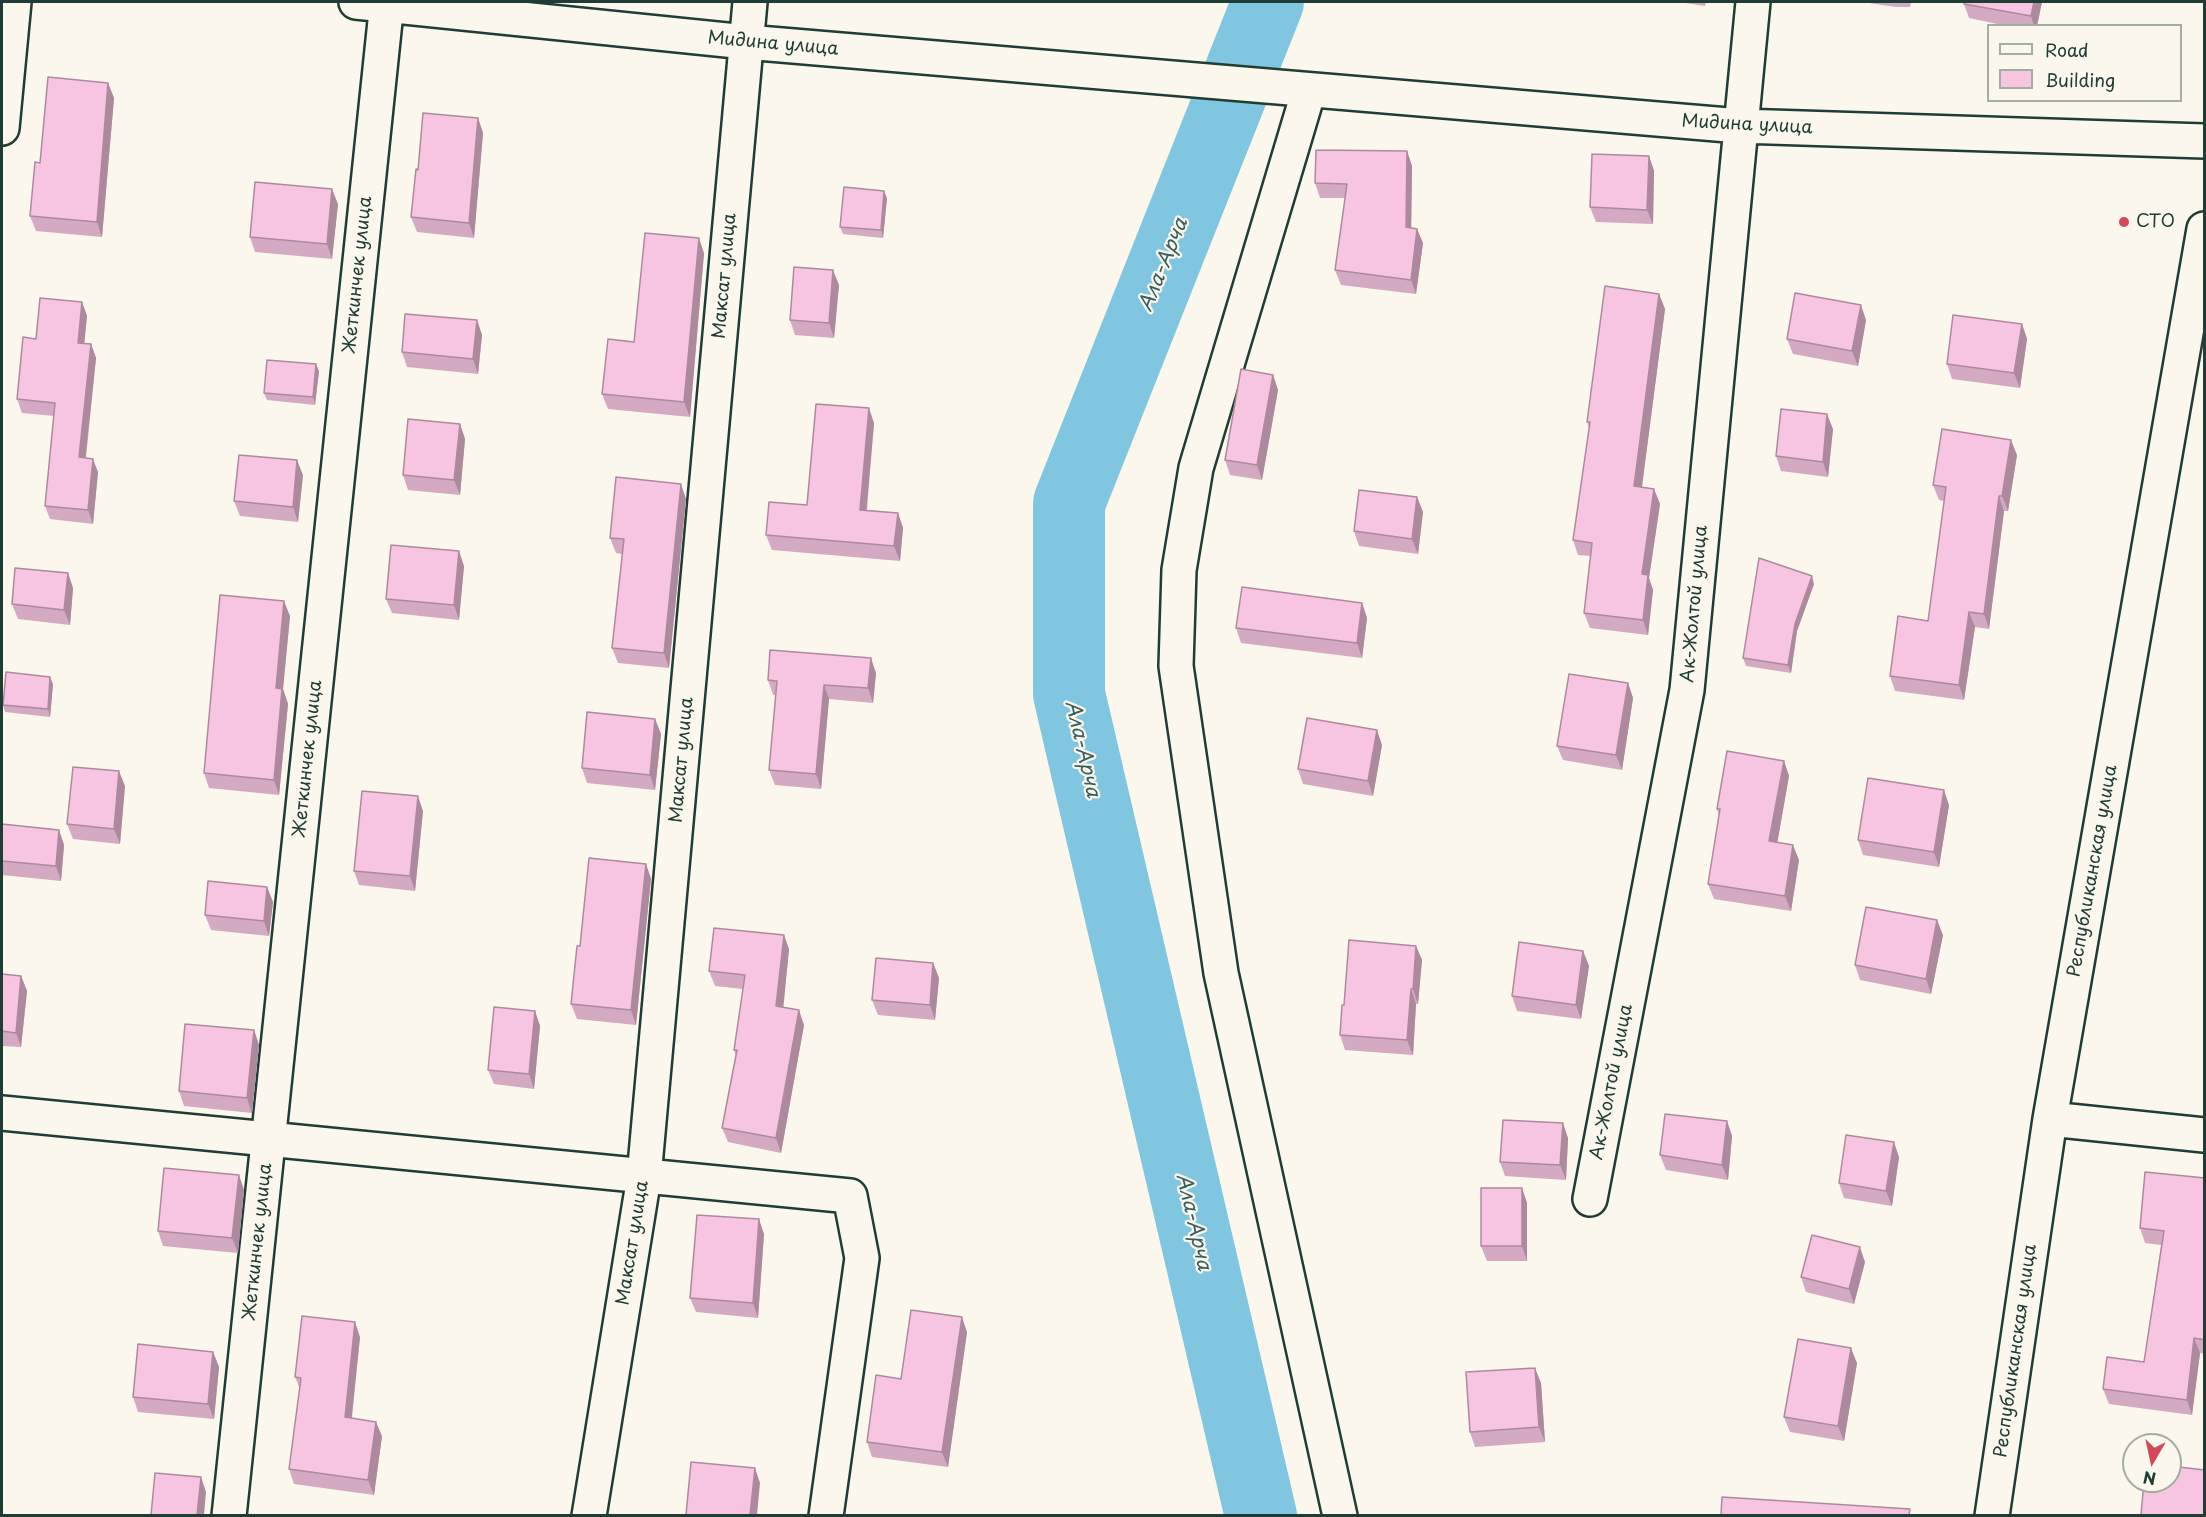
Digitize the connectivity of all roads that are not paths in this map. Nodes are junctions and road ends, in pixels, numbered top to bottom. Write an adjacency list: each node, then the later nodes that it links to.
1 (14, 2): 8 (street)
2 (750, 2): 5 (street, Максат улица)
3 (1753, 2): 7 (street, Ак-Жолтой улица)
4 (376, 3): 5 (street, Мидина улица); 14 (street, Жеткинчек улица)
5 (746, 42): 6 (street, Мидина улица); 15 (street, Максат улица)
6 (1300, 89): 7 (street, Мидина улица); 20 (street)
7 (1740, 126): 9 (street, Мидина улица); 16 (street, Ак-Жолтой улица)
8 (2, 128)
9 (2205, 141)
10 (2205, 229): 12 (street, Республиканская улица)
11 (2, 1113): 14 (street)
12 (2050, 1119): 13 (street); 21 (street, Республиканская улица)
13 (2205, 1135)
14 (269, 1139): 15 (street); 17 (street, Жеткинчек улица)
15 (644, 1177): 18 (street, Максат улица); 19 (street)
16 (1590, 1199)
17 (230, 1515)
18 (589, 1515)
19 (826, 1515)
20 (1340, 1515)
21 (1992, 1515)

